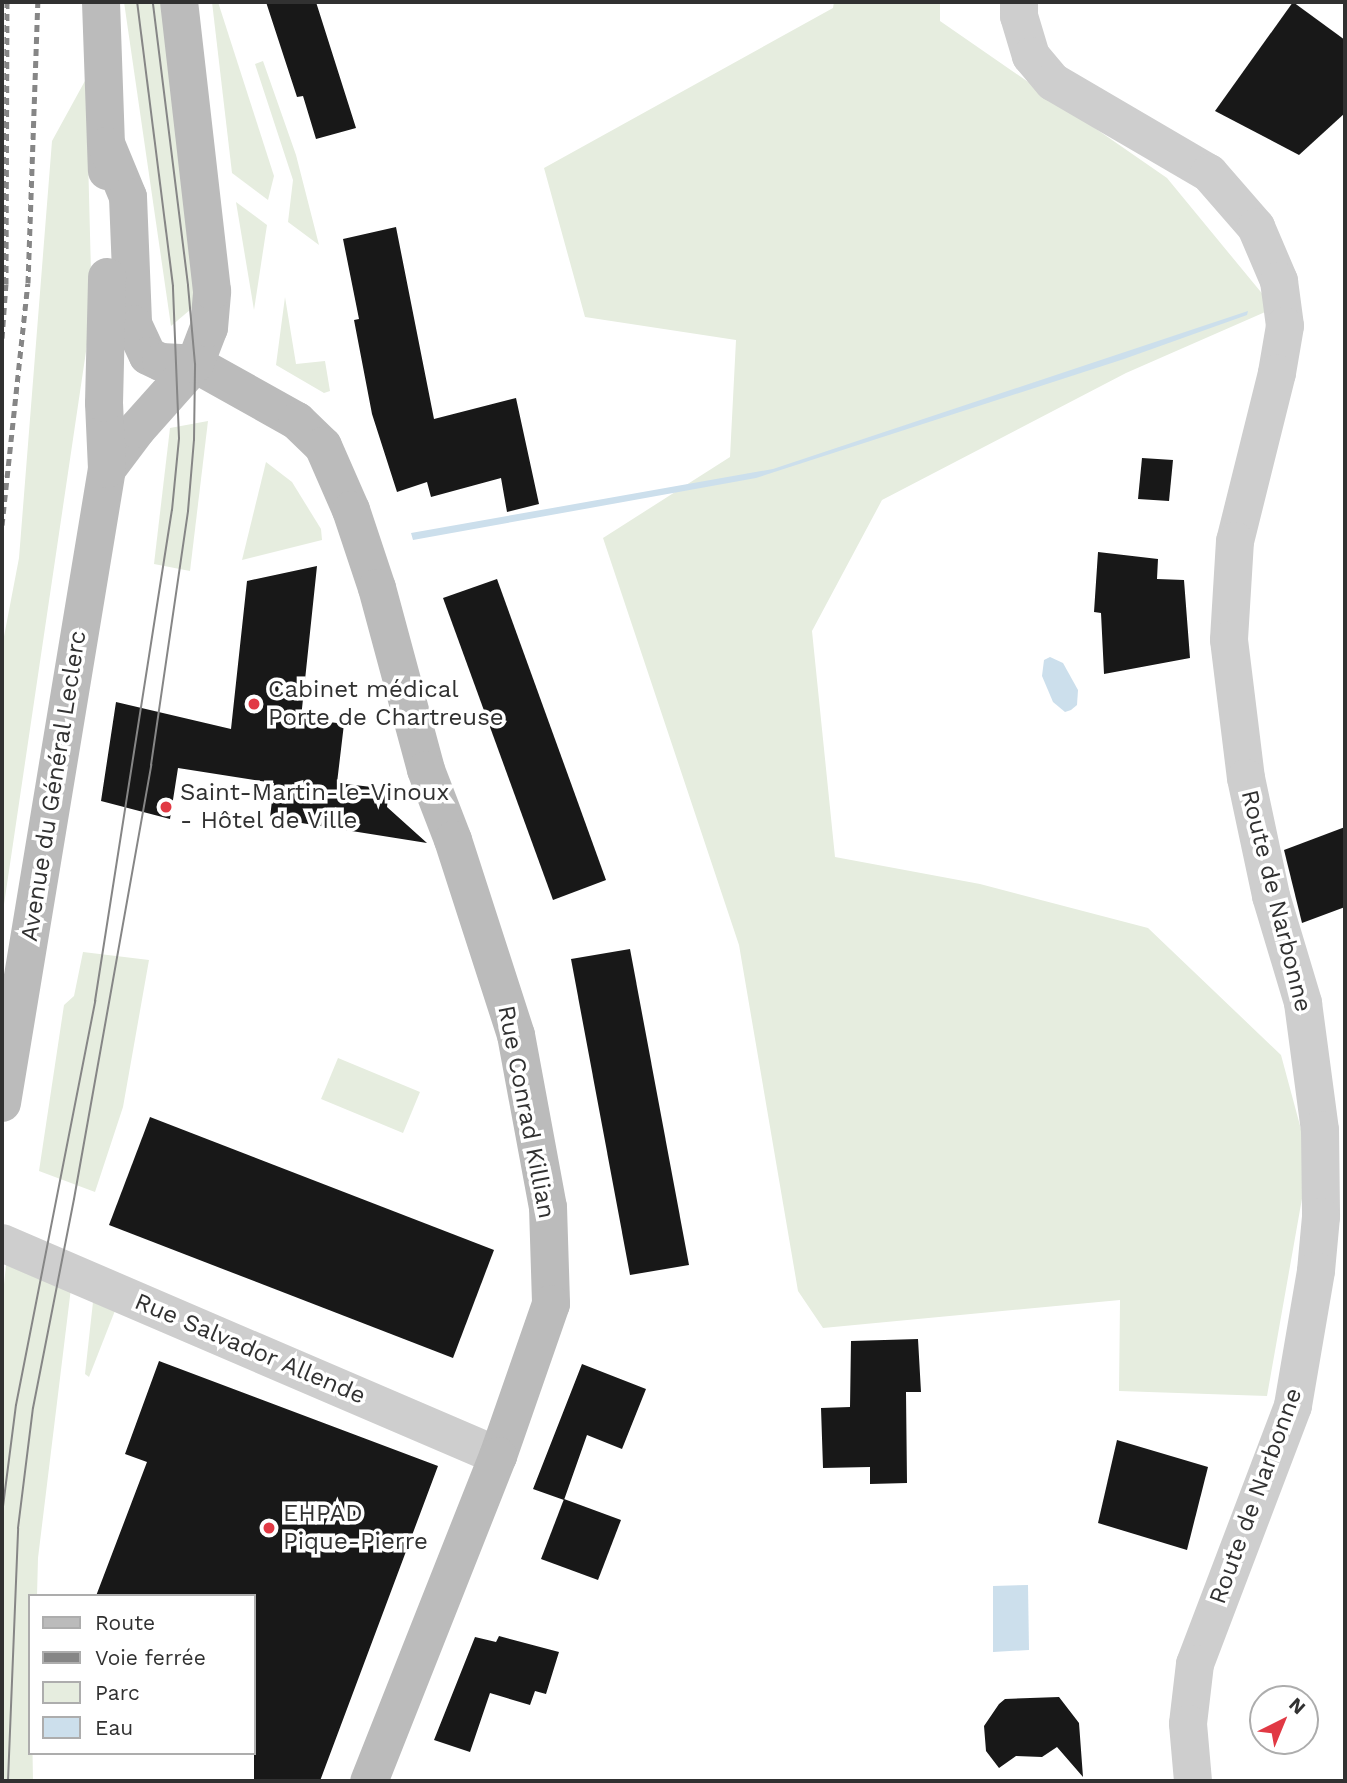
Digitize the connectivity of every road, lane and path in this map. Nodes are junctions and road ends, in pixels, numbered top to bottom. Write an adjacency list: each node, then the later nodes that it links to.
1 (102, 2): 4 (main road, Avenue du Général Leclerc)
2 (179, 2): 5 (main road, Avenue du Général Leclerc)
3 (1019, 2): 12 (street, Route de Narbonne)
4 (107, 146): 5 (main road, Avenue du Général Leclerc); 6 (main road, Avenue du Général Leclerc)
5 (178, 363): 6 (main road); 7 (main road, Avenue du Général Leclerc); 10 (main road, Rue Conrad Killian)
6 (104, 403): 7 (main road, Avenue du Général Leclerc)
7 (107, 469): 8 (main road, Avenue du Général Leclerc)
8 (2, 1103)
9 (2, 1242): 10 (street, Rue Salvador Allende)
10 (498, 1456): 11 (main road, Rue Conrad Killian)
11 (369, 1781)
12 (1193, 1781)

